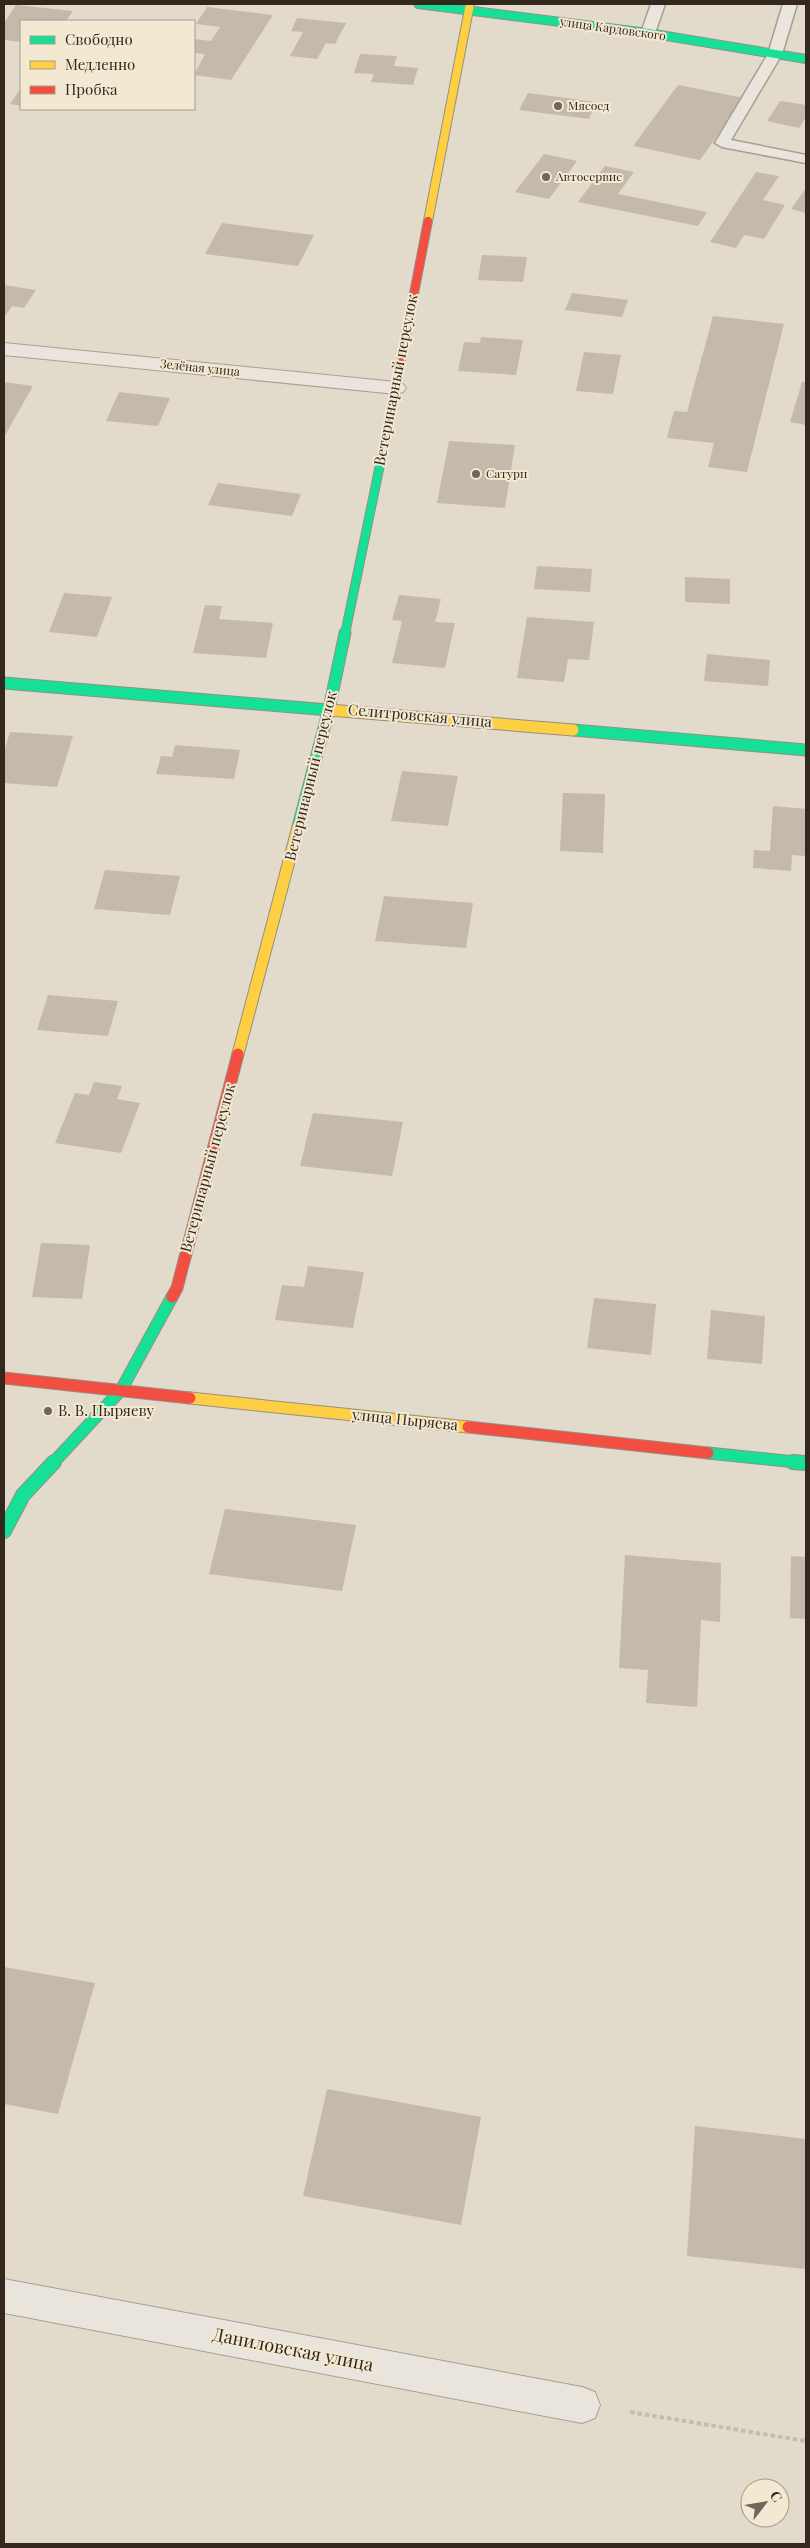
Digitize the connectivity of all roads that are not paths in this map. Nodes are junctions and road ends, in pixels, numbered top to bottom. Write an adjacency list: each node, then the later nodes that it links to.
1 (418, 4): 4 (street, улица Кардовского)
2 (658, 4): 5 (lane)
3 (790, 4): 6 (lane)
4 (469, 7): 5 (street, улица Кардовского); 10 (street, Ветеринарный переулок)
5 (648, 33): 6 (street, улица Кардовского)
6 (775, 54): 7 (street, улица Кардовского); 8 (lane)
7 (806, 59)
8 (806, 159)
9 (4, 349): 10 (street, Зелёная улица)
10 (396, 388): 12 (street, Ветеринарный переулок)
11 (4, 683): 12 (street, Селитровская улица)
12 (329, 708): 13 (street, Селитровская улица); 15 (street, Ветеринарный переулок)
13 (806, 750)
14 (4, 1378): 15 (street, улица Пыряева)
15 (121, 1390): 16 (street, улица Пыряева); 17 (street, Ветеринарный переулок)
16 (806, 1462)
17 (4, 1532)
18 (4, 2296): 19 (street, Даниловская улица)
19 (582, 2405)

